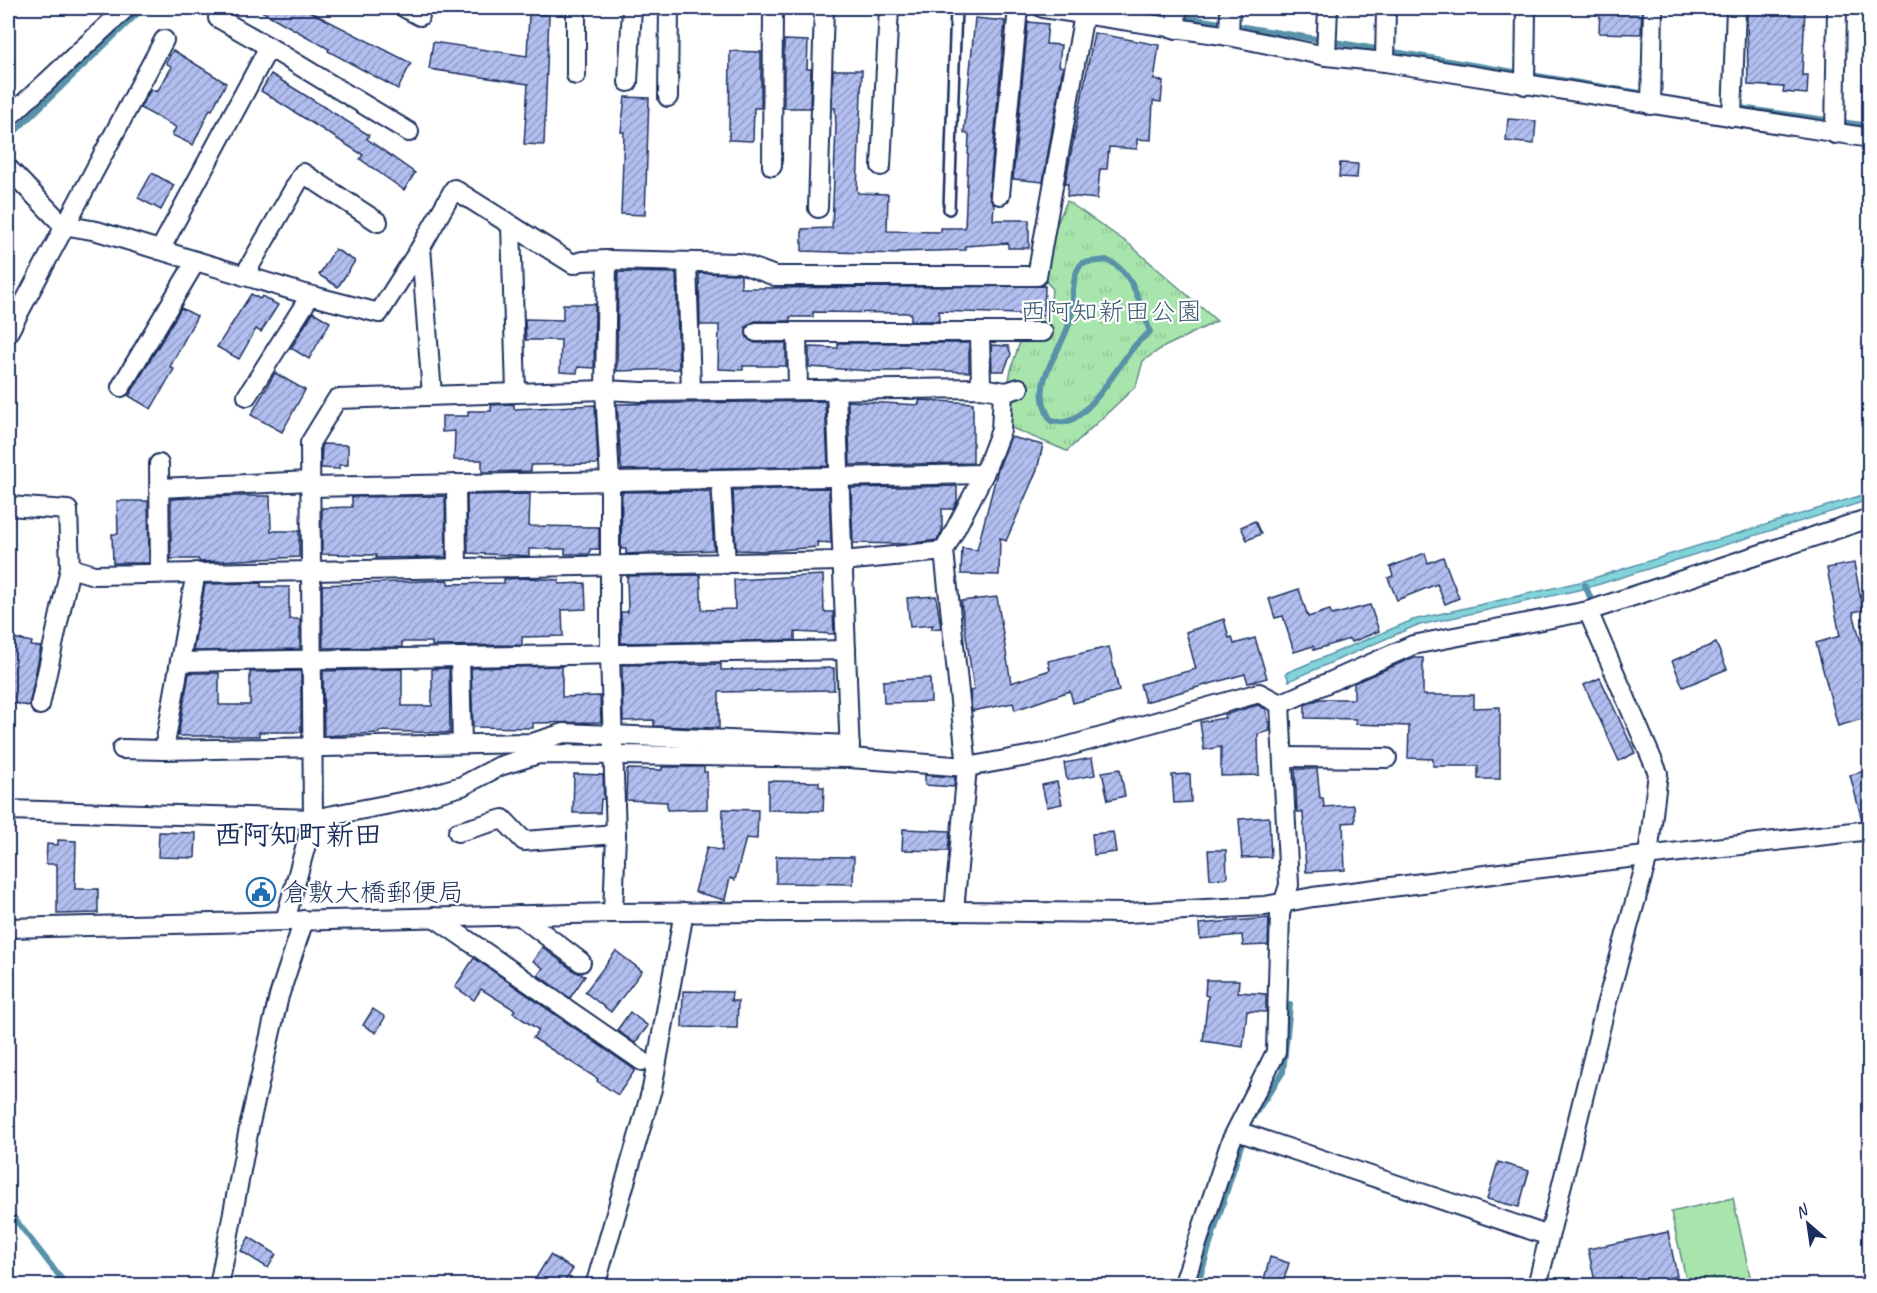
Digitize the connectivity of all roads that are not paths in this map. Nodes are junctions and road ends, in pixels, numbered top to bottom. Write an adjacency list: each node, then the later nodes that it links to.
1 (126, 8): 34 (street)
2 (576, 8): 28 (street)
3 (632, 8): 29 (street)
4 (669, 8): 31 (street)
5 (773, 8): 38 (street)
6 (824, 8): 42 (street)
7 (889, 8): 39 (street)
8 (956, 8): 43 (lane)
9 (1018, 8): 41 (street)
10 (1049, 8): 20 (street)
11 (1177, 8): 22 (street)
12 (1328, 8): 26 (street)
13 (1386, 8): 27 (street)
14 (1526, 8): 30 (street)
15 (1653, 8): 32 (street)
16 (1736, 8): 33 (street)
17 (1837, 8): 36 (street)
18 (1230, 10): 23 (street)
19 (1110, 13): 20 (street); 22 (street)
20 (1084, 14): 51 (street)
21 (218, 18): 25 (street)
22 (1176, 28): 23 (street)
23 (1230, 35): 26 (street)
24 (164, 40): 45 (street)
25 (269, 47): 35 (street); 48 (street)
26 (1326, 55): 27 (street)
27 (1385, 62): 30 (street)
28 (576, 75)
29 (628, 82)
30 (1525, 84): 32 (street)
31 (668, 97)
32 (1651, 105): 33 (street)
33 (1732, 116): 36 (street)
34 (8, 118)
35 (409, 132)
36 (1835, 133): 37 (street)
37 (1869, 138)
38 (772, 166)
39 (881, 166)
40 (8, 168): 45 (street)
41 (1000, 195)
42 (818, 208)
43 (949, 209)
44 (378, 222): 52 (street)
45 (63, 225): 48 (street); 58 (street)
46 (511, 225): 47 (street); 49 (street); 65 (street)
47 (422, 248): 53 (street); 66 (street)
48 (160, 250): 50 (street)
49 (607, 260): 51 (street); 62 (street)
50 (196, 261): 52 (street); 59 (street)
51 (687, 262): 64 (street)
52 (244, 276): 53 (street)
53 (310, 296): 67 (street)
54 (756, 332): 55 (street)
55 (797, 332): 56 (street); 63 (street)
56 (980, 332): 57 (street); 60 (street)
57 (1044, 332)
58 (8, 333)
59 (121, 387)
60 (981, 388): 61 (street); 69 (street)
61 (836, 389): 63 (street); 70 (street)
62 (605, 390): 64 (street); 65 (street); 72 (street)
63 (798, 390): 64 (street)
64 (691, 391)
65 (516, 392): 66 (street)
66 (432, 395): 73 (street)
67 (247, 396)
68 (159, 464): 75 (street)
69 (984, 474): 70 (street); 78 (street)
70 (839, 478): 71 (street); 79 (street)
71 (721, 479): 72 (street); 80 (street)
72 (610, 480): 74 (street); 81 (street)
73 (310, 484): 74 (street); 75 (street); 84 (street)
74 (456, 484): 83 (street)
75 (159, 488): 86 (street)
76 (8, 506): 82 (street)
77 (1869, 518): 87 (street)
78 (944, 550): 79 (street); 104 (street)
79 (843, 561): 80 (street); 88 (street)
80 (726, 564): 81 (street)
81 (609, 567): 83 (street); 89 (street)
82 (70, 568): 86 (street); 94 (street)
83 (457, 568): 84 (street)
84 (311, 569): 85 (street); 91 (street)
85 (196, 572): 86 (street); 92 (street)
86 (160, 573)
87 (1588, 611): 93 (street); 110 (street)
88 (846, 650): 89 (street); 100 (street)
89 (610, 656): 90 (street); 95 (street)
90 (460, 657): 91 (street); 96 (street)
91 (312, 659): 92 (street); 97 (street)
92 (180, 662): 99 (street)
93 (1280, 704): 102 (street); 104 (street)
94 (40, 705)
95 (612, 736): 96 (street); 100 (street); 101 (street)
96 (462, 744): 97 (street)
97 (312, 746): 99 (street); 106 (street)
98 (122, 749): 99 (street)
99 (164, 750)
100 (850, 752): 101 (street); 104 (street)
101 (612, 756): 106 (street); 109 (street)
102 (1283, 757): 103 (street); 111 (street)
103 (1387, 758)
104 (967, 767): 112 (street)
105 (8, 810): 106 (street)
106 (313, 819): 118 (street)
107 (1869, 830): 110 (street)
108 (458, 832): 109 (street)
109 (616, 834): 114 (street)
110 (1648, 856): 111 (street); 123 (street)
111 (1285, 902): 112 (street); 122 (street)
112 (954, 911): 113 (street)
113 (684, 912): 114 (street); 125 (street)
114 (613, 913): 115 (street)
115 (519, 915): 116 (street); 120 (street)
116 (434, 917): 117 (street); 121 (street)
117 (304, 920): 118 (street); 124 (street)
118 (285, 921): 119 (street)
119 (8, 928)
120 (581, 962)
121 (642, 1061)
122 (1237, 1131): 123 (street); 126 (street)
123 (1549, 1236): 127 (street)
124 (219, 1286)
125 (595, 1286)
126 (1183, 1286)
127 (1537, 1286)

